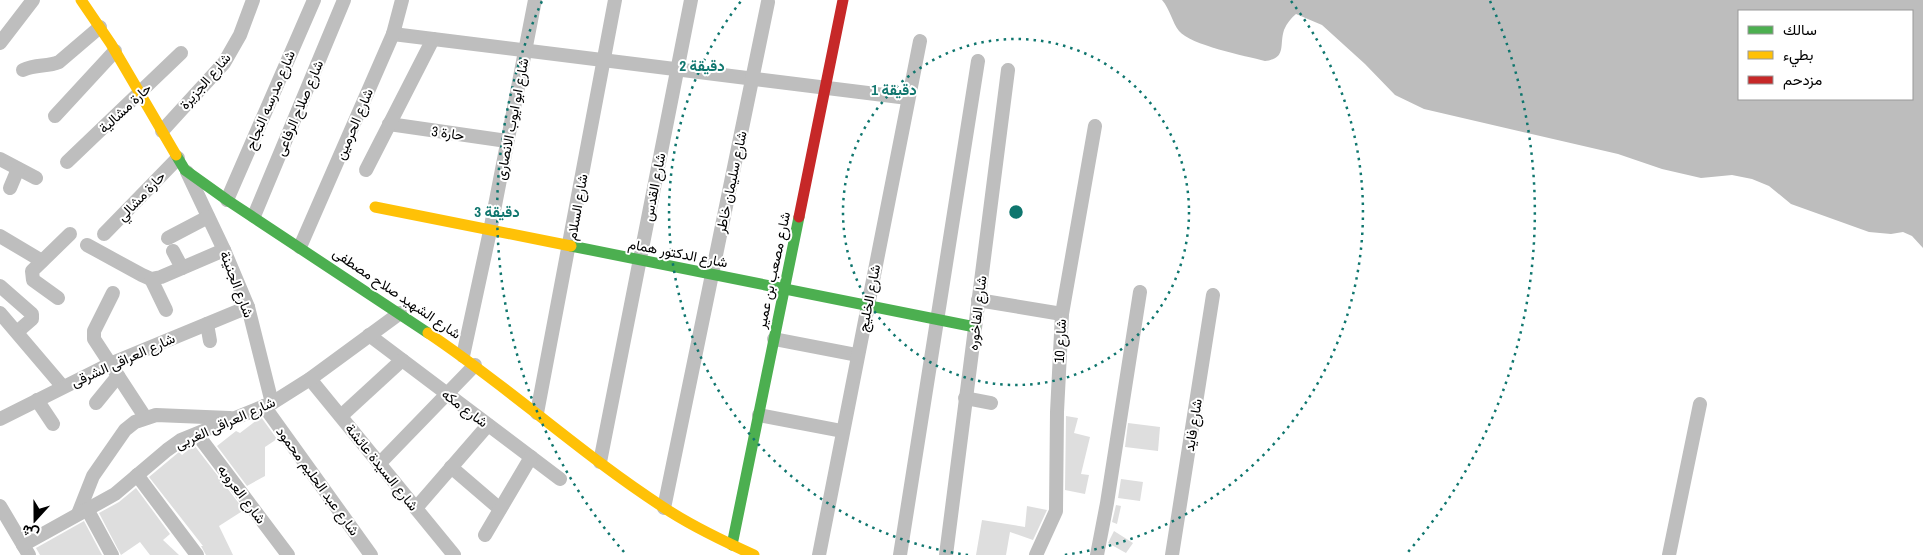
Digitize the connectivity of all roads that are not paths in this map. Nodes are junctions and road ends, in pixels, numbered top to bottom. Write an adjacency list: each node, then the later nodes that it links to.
1 (33, 0): 16 (street)
2 (81, 0): 12 (street, شارع الشهيد صلاح مصطفى)
3 (253, 0): 32 (street, شارع الجزيرة)
4 (314, 0): 41 (street, شارع مدرسه النجاح)
5 (344, 0): 43 (street, شارع صلاح الرفاعى)
6 (402, 0): 13 (street, شارع الحرمين)
7 (535, 0): 17 (street, شارع ابو ايوب الانصارى)
8 (615, 0): 20 (street, شارع السلام)
9 (691, 0): 22 (street, شارع القدس)
10 (843, 0): 26 (street, شارع مصعب بن عمير)
11 (768, 2): 25 (street, شارع سليمان خاطر)
12 (100, 27): 18 (street, شارع الشهيد صلاح مصطفى); 23 (street)
13 (393, 34): 14 (street); 51 (street, شارع الحرمين)
14 (433, 39): 17 (street); 30 (street)
15 (920, 41): 28 (street, شارع الخليج)
16 (0, 43)
17 (525, 50): 20 (street); 33 (street, شارع ابو ايوب الانصارى)
18 (115, 51): 27 (street, شارع الشهيد صلاح مصطفى); 29 (street)
19 (182, 53): 27 (street, حارة مشالية)
20 (604, 60): 22 (street); 50 (street, شارع السلام)
21 (978, 61): 71 (street)
22 (678, 69): 25 (street); 53 (street, شارع القدس)
23 (23, 70)
24 (1008, 70): 64 (street, شارع الفاخوره)
25 (752, 78): 26 (street); 56 (street, شارع سليمان خاطر)
26 (825, 87): 28 (street); 59 (street, شارع مصعب بن عمير)
27 (140, 94): 32 (street, شارع الشهيد صلاح مصطفى); 35 (street, حارة مشالية)
28 (908, 98): 65 (street, شارع الخليج)
29 (55, 116)
30 (389, 124): 33 (street, حارة 3); 38 (street)
31 (1095, 126): 70 (street, شارع 10)
32 (162, 131): 36 (street, شارع الشهيد صلاح مصطفى)
33 (507, 141): 45 (street, شارع ابو ايوب الانصارى)
34 (0, 159): 37 (street)
35 (67, 162)
36 (182, 164): 41 (street, شارع الشهيد صلاح مصطفى); 44 (street, شارع الجنينة); 47 (street, حارة مشالي)
37 (18, 169): 39 (street); 40 (street)
38 (366, 170)
39 (36, 178)
40 (10, 188)
41 (227, 200): 43 (street, شارع الشهيد صلاح مصطفى)
42 (376, 207): 45 (street, شارع الدكتور همام)
43 (254, 216): 51 (street, شارع الشهيد صلاح مصطفى)
44 (208, 217): 52 (street, شارع الجنينة); 55 (street)
45 (490, 231): 50 (street, شارع الدكتور همام); 79 (street, شارع ابو ايوب الانصارى)
46 (70, 234): 54 (street)
47 (104, 234)
48 (0, 236): 54 (street)
49 (87, 245): 57 (street)
50 (570, 246): 53 (street, شارع الدكتور همام); 93 (street, شارع السلام)
51 (300, 247): 69 (street, شارع الشهيد صلاح مصطفى)
52 (224, 250): 55 (street); 66 (street, شارع الجنينة)
53 (639, 260): 56 (street, شارع الدكتور همام); 104 (street, شارع القدس)
54 (42, 261): 63 (street)
55 (182, 268): 57 (street)
56 (712, 275): 59 (street, شارع الدكتور همام); 111 (street, شارع سليمان خاطر)
57 (151, 279): 67 (street)
58 (0, 286): 74 (street)
59 (784, 289): 65 (street, شارع الدكتور همام); 76 (street, شارع مصعب بن عمير)
60 (1140, 292): 127 (street)
61 (113, 293): 81 (street)
62 (1213, 295): 128 (street, شارع فايد)
63 (58, 298)
64 (978, 300): 70 (street); 73 (street, شارع الفاخوره)
65 (867, 305): 71 (street, شارع الدكتور همام); 78 (street, شارع الخليج)
66 (248, 307): 72 (street, شارع العراقى الشرقى); 92 (street, شارع الجنينة)
67 (166, 310)
68 (0, 312): 74 (street)
69 (400, 313): 75 (street, شارع العراقى الغربى); 79 (street, شارع الشهيد صلاح مصطفى)
70 (1062, 314): 126 (street, شارع 10)
71 (936, 319): 73 (street, شارع الدكتور همام); 124 (street)
72 (207, 324): 77 (street); 81 (street, شارع العراقى الشرقى)
73 (975, 326): 87 (street, شارع الفاخوره)
74 (17, 332): 85 (street)
75 (369, 335): 80 (street, شارع مكه); 84 (street, شارع العراقى الغربى)
76 (774, 339): 78 (street); 94 (street, شارع مصعب بن عمير)
77 (210, 341)
78 (857, 355): 101 (street, شارع الخليج)
79 (463, 356): 82 (street, شارع الشهيد صلاح مصطفى)
80 (402, 360): 86 (street, شارع مكه); 95 (street)
81 (110, 364): 83 (street); 85 (street, شارع العراقى الشرقى)
82 (475, 365): 86 (street); 93 (street, شارع الشهيد صلاح مصطفى)
83 (118, 376): 90 (street); 96 (street)
84 (310, 379): 92 (street, شارع العراقى الغربى); 95 (street, شارع السيدة عائشة)
85 (63, 387): 88 (street, شارع العراقى الشرقى)
86 (447, 394): 100 (street, شارع مكه); 105 (street)
87 (965, 398): 89 (street); 125 (street, شارع الفاخوره)
88 (38, 400): 98 (street, شارع العراقى الشرقى); 99 (street)
89 (991, 403)
90 (96, 404)
91 (1700, 404): 129 (street)
92 (268, 405): 97 (street, شارع العراقى الغربى); 120 (street, شارع عبد الحليم محمود)
93 (537, 413): 104 (street, شارع الشهيد صلاح مصطفى)
94 (759, 415): 101 (street); 115 (street, شارع مصعب بن عمير)
95 (341, 416): 105 (street, شارع السيدة عائشة)
96 (145, 417): 97 (street); 113 (street)
97 (235, 418): 102 (street, شارع العراقى الغربى)
98 (0, 419)
99 (54, 424)
100 (488, 425): 103 (street, شارع مكه); 106 (street)
101 (842, 431): 123 (street, شارع الخليج)
102 (197, 434): 107 (street, شارع العراقى الغربى); 119 (street, شارع العروبه)
103 (531, 457): 108 (street, شارع مكه); 112 (street)
104 (600, 462): 111 (street, شارع الشهيد صلاح مصطفى)
105 (379, 464): 110 (street, شارع السيدة عائشة)
106 (451, 467): 110 (street); 112 (street)
107 (137, 475): 113 (street, شارع العراقى الغربى); 118 (street)
108 (560, 479)
109 (0, 506): 116 (street)
110 (416, 508): 121 (street, شارع السيدة عائشة)
111 (664, 508): 115 (street, شارع الشهيد صلاح مصطفى)
112 (500, 509): 114 (street)
113 (83, 512): 116 (street, شارع العراقى الغربى); 117 (street)
114 (485, 535)
115 (732, 545): 122 (street, شارع الشهيد صلاح مصطفى)
116 (26, 550)
117 (112, 555)
118 (197, 555)
119 (288, 555)
120 (371, 555)
121 (454, 555)
122 (754, 555)
123 (819, 555)
124 (900, 555)
125 (946, 555)
126 (1036, 555)
127 (1096, 555)
128 (1172, 555)
129 (1668, 555)

